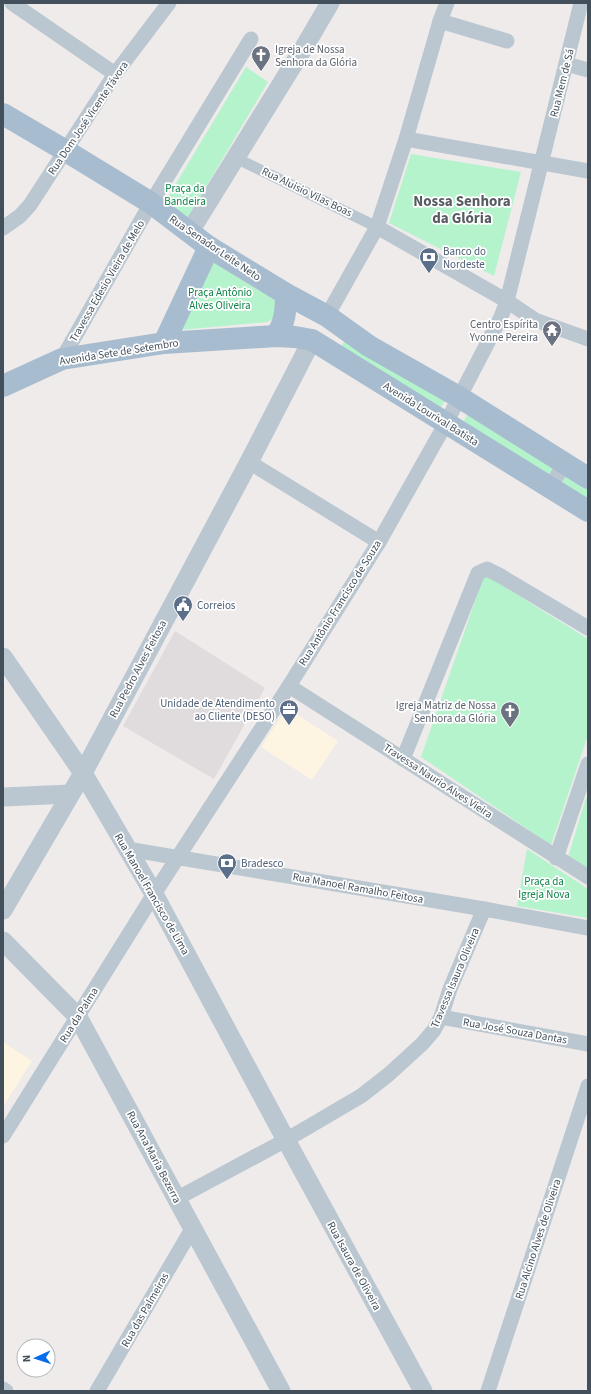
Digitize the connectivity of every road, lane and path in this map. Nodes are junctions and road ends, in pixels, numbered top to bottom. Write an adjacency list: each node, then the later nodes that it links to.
1 (12, 3): 11 (street)
2 (169, 3): 11 (street, Rua Dom José Vicente Távora)
3 (330, 3): 15 (street)
4 (447, 3): 6 (street)
5 (581, 3): 9 (street, Rua Mem de Sá)
6 (440, 21): 8 (street); 13 (street)
7 (251, 39): 18 (street)
8 (507, 42)
9 (566, 64): 10 (street); 16 (street, Rua Mem de Sá)
10 (588, 70)
11 (115, 74): 14 (street, Rua Dom José Vicente Távora)
12 (3, 114): 14 (main road, Rua Senador Leite Neto)
13 (406, 139): 16 (street); 19 (street)
14 (66, 151): 18 (main road, Rua Senador Leite Neto); 20 (street, Rua Dom José Vicente Távora)
15 (236, 158): 19 (street, Rua Aluisio Vilas Boas); 21 (street)
16 (542, 162): 17 (street); 24 (street, Rua Mem de Sá)
17 (588, 171)
18 (152, 203): 21 (main road, Rua Senador Leite Neto); 30 (street, Travessa Edesio Vieira de Melo)
19 (377, 227): 24 (street); 25 (street)
20 (3, 228)
21 (189, 232): 22 (main road, Rua Senador Leite Neto)
22 (209, 247): 23 (main road, Rua Senador Leite Neto); 29 (main road)
23 (286, 294): 25 (main road, Rua Senador Leite Neto); 26 (main road)
24 (507, 301): 27 (street); 32 (street, Rua Antônio Francisco de Souza)
25 (327, 316): 32 (main road)
26 (276, 336): 28 (main road, Avenida Sete de Setembro); 29 (main road, Avenida Sete de Setembro)
27 (588, 339)
28 (312, 340): 33 (main road, Avenida Lourival Batista); 34 (street, Rua Pedro Alves Feitosa)
29 (164, 343): 30 (main road, Avenida Sete de Setembro)
30 (62, 359): 31 (main road, Avenida Sete de Setembro)
31 (3, 386)
32 (459, 397): 33 (street, Rua Antônio Francisco de Souza); 35 (main road)
33 (446, 423): 37 (main road, Avenida Lourival Batista); 39 (street, Rua Antônio Francisco de Souza)
34 (250, 462): 39 (street); 45 (street, Rua Pedro Alves Feitosa)
35 (565, 463): 36 (main road); 37 (street)
36 (588, 478)
37 (550, 487): 38 (main road, Avenida Lourival Batista)
38 (588, 511)
39 (379, 542): 42 (street, Rua Antônio Francisco de Souza)
40 (588, 628): 43 (street)
41 (3, 657): 45 (street, Rua Manoel Francisco de Lima)
42 (289, 686): 43 (street, Travessa Naurio Alves Vieira); 50 (street, Rua Antônio Francisco de Souza)
43 (404, 759): 51 (street, Travessa Naurio Alves Vieira)
44 (588, 764): 46 (street)
45 (83, 773): 47 (street, Rua Pedro Alves Feitosa); 49 (street, Rua Manoel Francisco de Lima)
46 (583, 792): 51 (street)
47 (70, 794): 48 (street); 55 (street, Rua Pedro Alves Feitosa)
48 (3, 797)
49 (127, 849): 50 (street, Rua Manoel Ramalho Feitosa); 53 (street, Rua Manoel Francisco de Lima)
50 (178, 858): 53 (street, Rua Antônio Francisco de Souza); 54 (street, Rua Manoel Ramalho Feitosa)
51 (556, 858): 52 (street, Travessa Naurio Alves Vieira)
52 (588, 877)
53 (154, 894): 58 (street, Rua da Palma); 63 (street, Rua Manoel Francisco de Lima)
54 (484, 909): 56 (street, Rua Manoel Ramalho Feitosa); 59 (street, Travessa Isaura Oliveira)
55 (3, 910)
56 (588, 928)
57 (3, 941): 58 (street, Rua Ana Maria Bezerra)
58 (78, 1017): 62 (street, Rua da Palma); 64 (street, Rua Ana Maria Bezerra)
59 (441, 1017): 60 (street, Rua José Souza Dantas); 63 (street, Travessa Isaura Oliveira)
60 (588, 1044)
61 (588, 1086): 71 (street, Rua Alcino Alves de Oliveira)
62 (3, 1136)
63 (286, 1140): 64 (street, Travessa Isaura Oliveira); 70 (street, Rua Isaura de Oliveira)
64 (176, 1199): 65 (street, Rua Ana Maria Bezerra)
65 (192, 1229): 68 (street, Rua das Palmeiras); 69 (street, Rua Ana Maria Bezerra)
66 (3, 1389): 67 (street)
67 (6, 1391)
68 (97, 1391)
69 (280, 1391)
70 (423, 1391)
71 (488, 1391)

